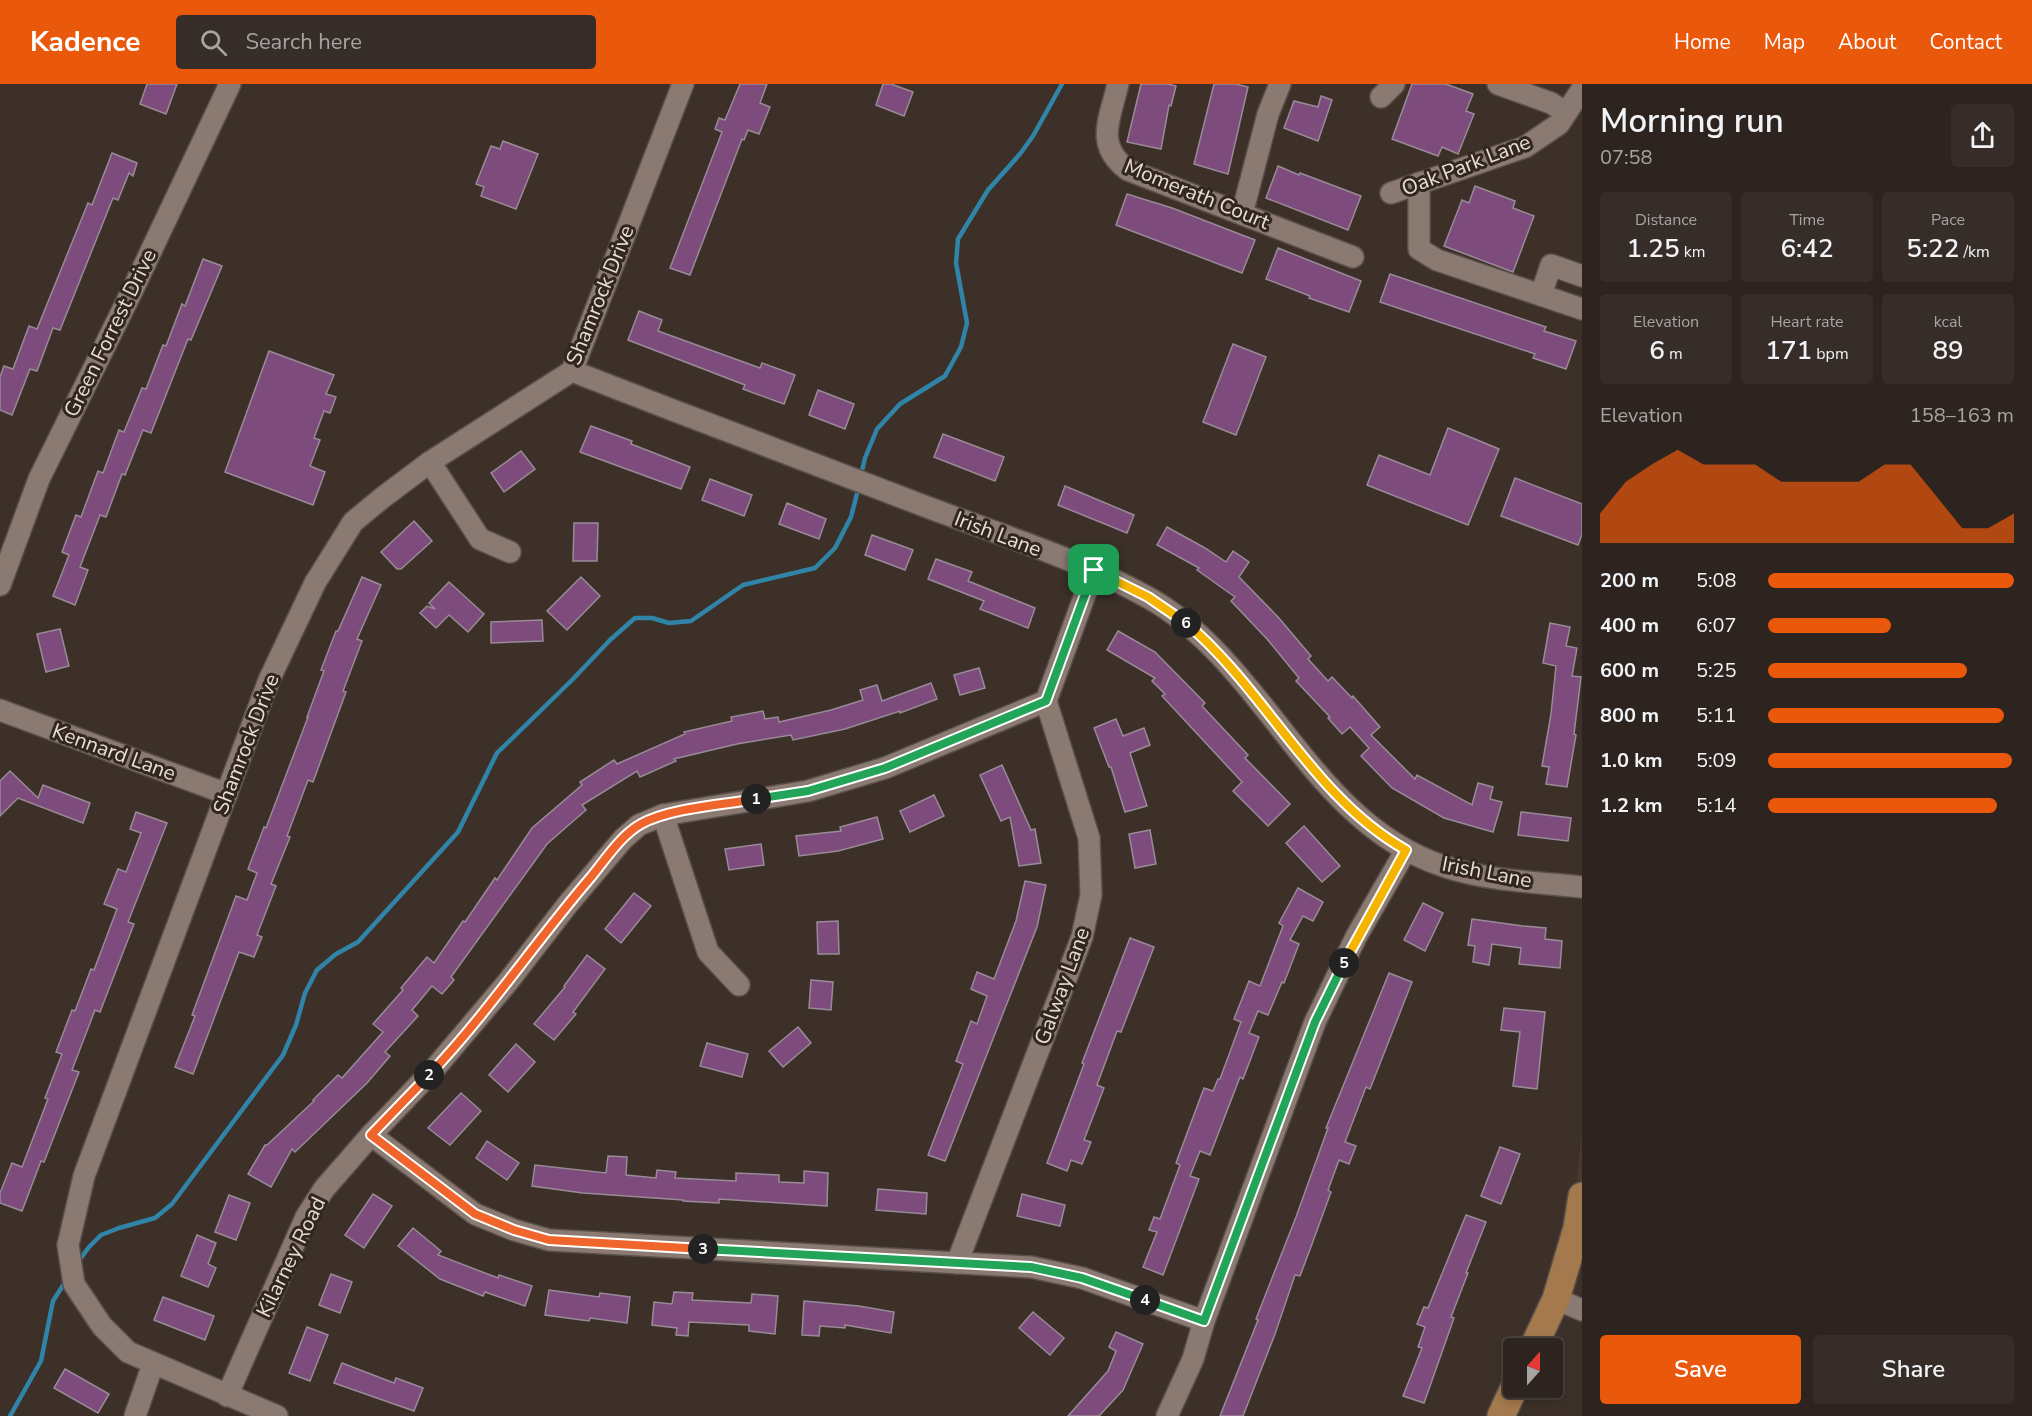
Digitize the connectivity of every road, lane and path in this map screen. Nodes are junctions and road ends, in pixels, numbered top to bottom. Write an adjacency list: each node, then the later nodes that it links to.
1 (230, 84): 19 (street, Green Forrest Drive)
2 (683, 84): 15 (street, Shamrock Drive)
3 (1119, 84): 10 (street, Momerath Court)
4 (1280, 84): 10 (street)
5 (1498, 84): 7 (street)
6 (1582, 89): 7 (street, Oak Park Lane)
7 (1566, 113): 8 (street, Oak Park Lane)
8 (1419, 183): 9 (street, Oak Park Lane); 13 (street)
9 (1391, 193)
10 (1242, 214): 11 (street, Momerath Court)
11 (1353, 257)
12 (1582, 276): 13 (street)
13 (1541, 295): 14 (street)
14 (1582, 309)
15 (572, 371): 16 (street, Shamrock Drive); 18 (street, Irish Lane)
16 (430, 462): 17 (street); 22 (street, Shamrock Drive)
17 (510, 552)
18 (1094, 570): 20 (street); 24 (street, Irish Lane)
19 (0, 585)
20 (1046, 701): 23 (street, Kilarney Road); 29 (street, Galway Lane)
21 (0, 710): 22 (street, Kennard Lane)
22 (227, 794): 34 (street, Shamrock Drive)
23 (663, 815): 26 (street); 27 (street, Kilarney Road)
24 (1406, 850): 25 (street, Irish Lane); 32 (street)
25 (1582, 887)
26 (739, 985)
27 (371, 1135): 29 (street); 35 (street, Kilarney Road)
28 (1582, 1196): 30 (main road)
29 (957, 1263): 32 (street)
30 (1556, 1299): 31 (street); 33 (main road)
31 (1582, 1310)
32 (1204, 1321): 39 (street)
33 (1538, 1338)
34 (153, 1364): 35 (street, Shamrock Drive); 37 (street)
35 (226, 1396): 38 (street, Shamrock Drive)
36 (1509, 1398): 40 (main road)
37 (135, 1416)
38 (277, 1416)
39 (1167, 1416)
40 (1501, 1416)

